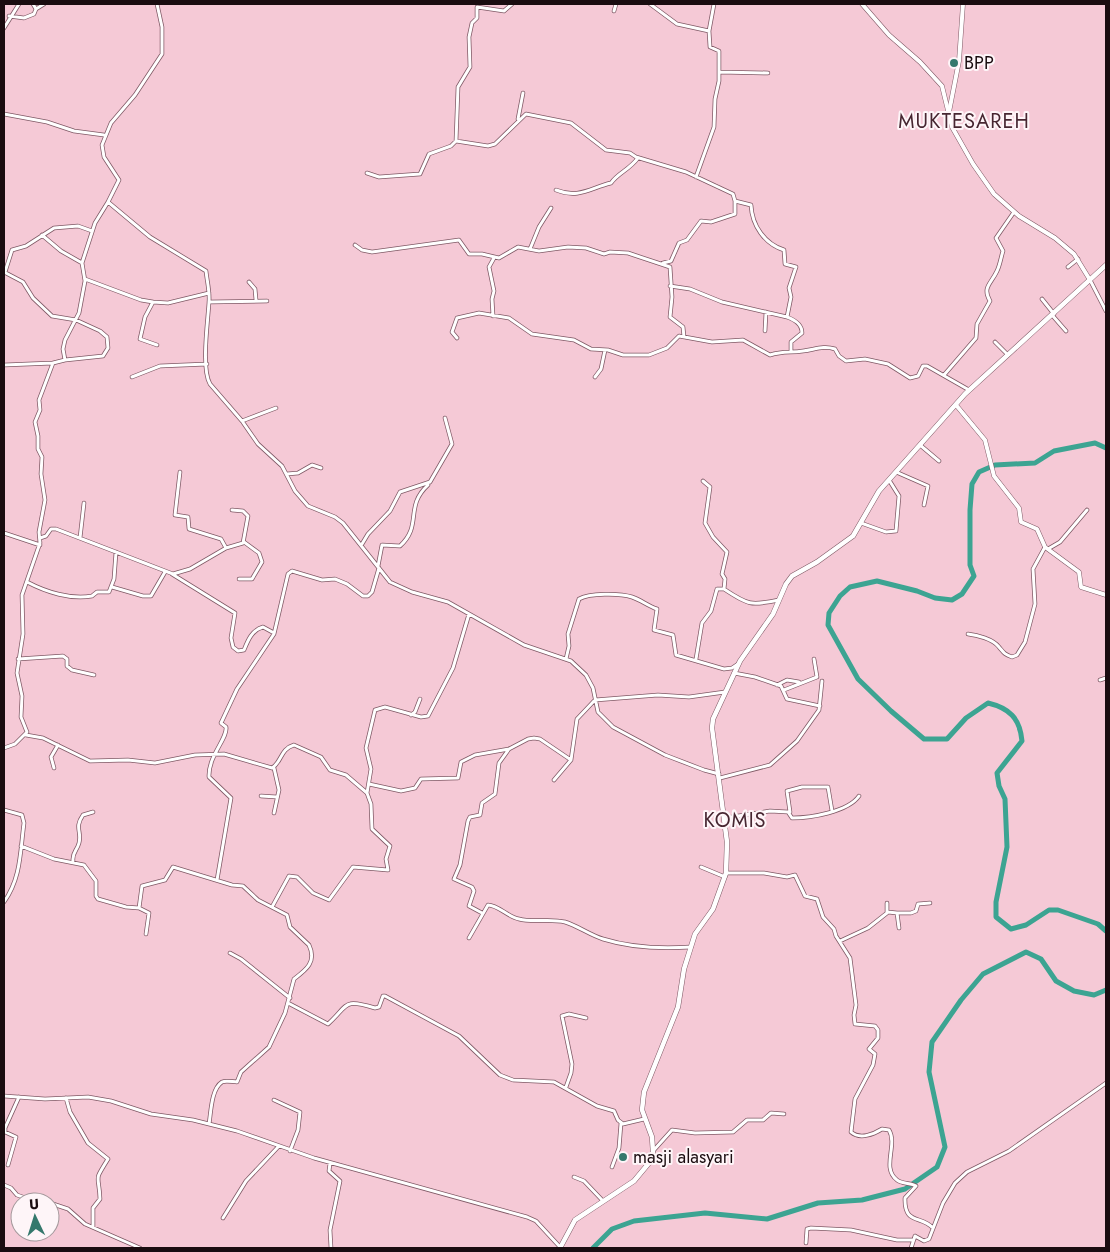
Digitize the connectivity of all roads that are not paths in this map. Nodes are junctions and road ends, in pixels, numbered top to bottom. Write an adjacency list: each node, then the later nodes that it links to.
1 (20, 4): 13 (street)
2 (33, 4): 11 (street)
3 (44, 4): 11 (street)
4 (157, 4): 22 (street)
5 (512, 4): 23 (street)
6 (616, 4): 12 (street)
7 (650, 4): 15 (street)
8 (714, 4): 15 (street)
9 (862, 4): 19 (main road)
10 (963, 4): 19 (main road)
11 (36, 9): 13 (street)
12 (614, 11)
13 (9, 16): 14 (street)
14 (4, 28)
15 (709, 31): 16 (street)
16 (720, 72): 17 (street); 26 (street)
17 (768, 73)
18 (523, 93): 21 (street)
19 (949, 112): 31 (main road)
20 (4, 114): 22 (street)
21 (517, 122): 23 (street); 24 (street)
22 (104, 135): 29 (street)
23 (456, 141): 25 (street)
24 (638, 158): 26 (street); 27 (street)
25 (367, 173)
26 (696, 177): 28 (street)
27 (556, 190)
28 (735, 201): 39 (street); 59 (street)
29 (108, 202): 32 (street); 49 (street)
30 (550, 208): 35 (street)
31 (1014, 212): 37 (main road); 74 (street)
32 (92, 231): 33 (street); 38 (street)
33 (42, 235): 38 (street); 43 (street)
34 (356, 244): 36 (street)
35 (530, 249): 36 (street); 39 (street)
36 (494, 258): 58 (street)
37 (1078, 259): 41 (street); 46 (main road)
38 (82, 263): 45 (street)
39 (657, 264): 48 (street)
40 (1106, 265): 42 (main road)
41 (1068, 267)
42 (1101, 270): 44 (street); 46 (main road)
43 (4, 272): 60 (street)
44 (1106, 273)
45 (85, 279): 53 (street); 60 (street)
46 (1090, 280): 55 (street); 57 (main road)
47 (248, 282): 51 (street)
48 (670, 286): 56 (street); 63 (street)
49 (209, 293): 53 (street); 54 (street)
50 (1042, 299): 57 (street)
51 (256, 300): 52 (street); 54 (street)
52 (267, 301)
53 (153, 302): 66 (street)
54 (209, 302): 72 (street)
55 (1106, 311)
56 (766, 312): 59 (street); 61 (street)
57 (1053, 315): 62 (street); 69 (main road)
58 (493, 316): 64 (street); 67 (street)
59 (787, 316): 68 (street)
60 (76, 320): 70 (street); 70 (street)
61 (765, 331)
62 (1066, 331)
63 (684, 336): 67 (street); 68 (street)
64 (457, 338)
65 (996, 342): 69 (street)
66 (157, 345)
67 (605, 350): 76 (street)
68 (791, 351): 74 (street)
69 (1008, 355): 77 (main road)
70 (65, 360): 71 (street)
71 (52, 363): 73 (street); 97 (street)
72 (207, 364): 75 (street); 81 (street)
73 (4, 365)
74 (944, 375): 77 (street)
75 (132, 377)
76 (595, 377)
77 (969, 390): 78 (main road)
78 (956, 405): 82 (main road); 103 (main road)
79 (276, 408): 81 (street)
80 (446, 418): 90 (street)
81 (242, 421): 87 (street)
82 (920, 445): 83 (street); 86 (main road)
83 (939, 462)
84 (321, 468): 87 (street)
85 (180, 472): 102 (street)
86 (896, 472): 88 (main road); 92 (street)
87 (287, 474): 100 (street)
88 (889, 480): 95 (main road); 95 (street)
89 (703, 481): 111 (street)
90 (430, 482): 100 (street); 105 (street)
91 (84, 503): 98 (street)
92 (924, 505)
93 (232, 510): 99 (street)
94 (1087, 510): 103 (street)
95 (861, 523): 113 (main road)
96 (4, 533): 101 (street)
97 (40, 538): 98 (street); 101 (street)
98 (80, 538): 104 (street)
99 (244, 542): 102 (street); 108 (street)
100 (362, 544): 105 (street)
101 (40, 546): 109 (street)
102 (226, 548): 107 (street)
103 (1046, 548): 112 (main road); 116 (street)
104 (116, 552): 106 (street); 110 (street)
105 (379, 567): 114 (street); 115 (street)
106 (165, 572): 107 (street); 110 (street)
107 (172, 574): 115 (street)
108 (239, 579)
109 (27, 582): 110 (street); 117 (street)
110 (112, 587)
111 (724, 588): 113 (street); 119 (street)
112 (1106, 595)
113 (780, 600): 121 (main road)
114 (469, 614): 118 (street); 134 (street)
115 (274, 634): 139 (street)
116 (968, 634)
117 (18, 659): 123 (street); 135 (street)
118 (566, 659): 119 (street); 132 (street)
119 (696, 659): 121 (street)
120 (814, 660): 127 (street)
121 (740, 661): 122 (main road)
122 (734, 673): 128 (street); 130 (main road)
123 (94, 675)
124 (1106, 678): 125 (street)
125 (1100, 680)
126 (822, 681): 133 (street)
127 (801, 682): 128 (street); 129 (street)
128 (776, 685): 129 (street)
129 (784, 690): 133 (street)
130 (725, 692): 132 (street); 143 (main road)
131 (420, 699): 134 (street)
132 (595, 700): 140 (street); 143 (street)
133 (820, 706): 143 (street)
134 (411, 715): 145 (street)
135 (26, 735): 136 (street); 137 (street)
136 (58, 745): 139 (street); 141 (street)
137 (4, 748)
138 (509, 749): 140 (street); 145 (street); 167 (street)
139 (213, 754): 142 (street); 160 (street)
140 (571, 760): 144 (street)
141 (54, 768)
142 (274, 768): 146 (street); 149 (street)
143 (720, 776): 155 (main road)
144 (554, 780)
145 (369, 784): 146 (street)
146 (367, 793): 164 (street)
147 (261, 796): 149 (street)
148 (859, 796): 151 (street)
149 (277, 797): 153 (street)
150 (4, 810): 156 (street)
151 (832, 811): 154 (street); 154 (street)
152 (93, 812): 157 (street)
153 (274, 813)
154 (790, 813): 155 (street)
155 (725, 818): 159 (main road)
156 (21, 846): 157 (street); 161 (street)
157 (73, 861): 165 (street)
158 (701, 868): 159 (street)
159 (726, 875): 172 (street); 173 (main road)
160 (216, 880): 164 (street); 165 (street)
161 (4, 902)
162 (887, 903): 166 (street)
163 (930, 903): 168 (street)
164 (272, 907): 175 (street)
165 (139, 908): 170 (street)
166 (888, 912): 168 (street); 172 (street)
167 (482, 913): 171 (street); 173 (street)
168 (897, 913): 169 (street)
169 (899, 928)
170 (146, 934)
171 (469, 938)
172 (840, 941): 201 (street)
173 (692, 947): 185 (main road)
174 (230, 953): 175 (street)
175 (290, 998): 176 (street)
176 (288, 1003): 179 (street); 187 (street)
177 (586, 1018): 179 (street)
178 (1106, 1083): 201 (street)
179 (566, 1088): 186 (street)
180 (4, 1096): 181 (street)
181 (19, 1097): 182 (street); 192 (street)
182 (66, 1098): 187 (street); 200 (street)
183 (274, 1100): 189 (street)
184 (784, 1114): 190 (street)
185 (644, 1119): 186 (street); 190 (main road)
186 (621, 1123): 193 (street)
187 (209, 1124): 188 (street)
188 (279, 1146): 189 (street); 199 (street)
189 (290, 1151): 191 (street)
190 (653, 1152): 197 (main road)
191 (330, 1163): 205 (street); 206 (street)
192 (8, 1165)
193 (612, 1167)
194 (574, 1177): 197 (street)
195 (4, 1185): 196 (street)
196 (14, 1192)
197 (603, 1200): 206 (main road)
198 (60, 1206): 200 (street)
199 (223, 1218)
200 (93, 1227): 204 (street)
201 (933, 1228): 202 (street)
202 (912, 1240): 203 (street); 207 (street)
203 (806, 1243)
204 (140, 1248)
205 (331, 1248)
206 (560, 1248)
207 (911, 1248)

